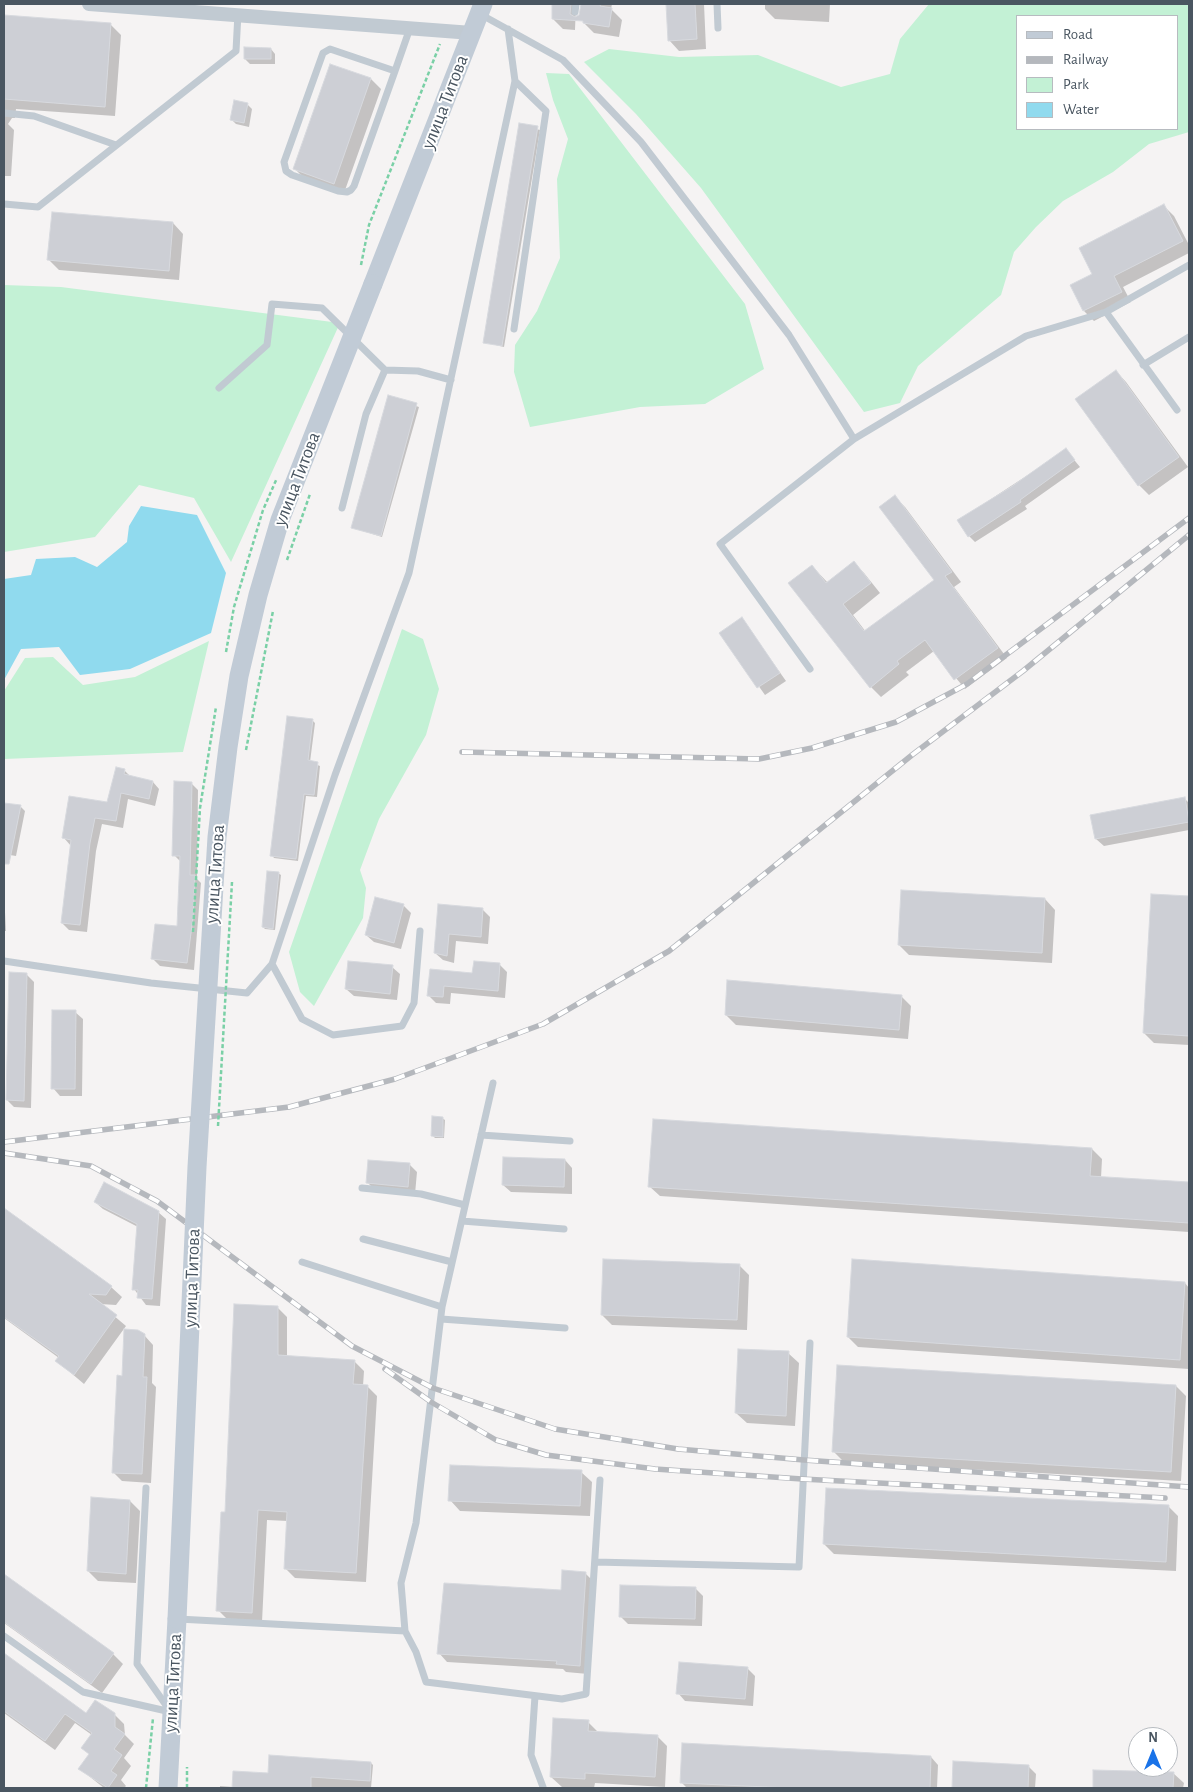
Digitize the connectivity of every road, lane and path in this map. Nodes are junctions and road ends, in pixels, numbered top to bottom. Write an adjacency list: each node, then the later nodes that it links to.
1 (89, 4): 4 (street)
2 (576, 4): 6 (lane)
3 (717, 4): 9 (lane)
4 (114, 5): 7 (street)
5 (481, 9): 10 (lane); 12 (main road, улица Титова)
6 (575, 12)
7 (238, 14): 8 (street); 16 (lane)
8 (410, 28): 11 (street); 13 (lane)
9 (718, 28)
10 (508, 29): 14 (lane); 28 (lane)
11 (445, 31): 12 (street); 19 (path)
12 (472, 33): 57 (main road, улица Титова, bridge)
13 (395, 71): 13 (lane)
14 (515, 81): 21 (lane); 25 (lane)
15 (4, 113): 16 (lane)
16 (116, 145): 17 (lane)
17 (4, 204)
18 (1189, 265): 20 (lane)
19 (360, 270)
20 (1106, 312): 23 (lane); 28 (lane)
21 (514, 329)
22 (1189, 337): 23 (lane)
23 (1143, 365): 27 (lane)
24 (385, 370): 25 (lane); 26 (lane); 30 (lane)
25 (451, 380): 38 (lane)
26 (218, 388)
27 (1177, 410)
28 (854, 439): 33 (lane)
29 (311, 491): 31 (path, bridge)
30 (342, 508)
31 (287, 561)
32 (274, 607): 34 (path, bridge)
33 (810, 668)
34 (245, 756)
35 (233, 873): 40 (path, bridge)
36 (420, 931): 38 (lane)
37 (4, 962): 38 (lane)
38 (272, 964)
39 (493, 1083): 41 (lane)
40 (217, 1134)
41 (482, 1135): 42 (lane); 44 (lane)
42 (570, 1141)
43 (362, 1188): 44 (lane)
44 (465, 1205): 45 (lane)
45 (462, 1221): 46 (lane); 49 (lane)
46 (564, 1229)
47 (363, 1239): 49 (lane)
48 (302, 1262): 50 (lane)
49 (452, 1262): 50 (lane)
50 (442, 1307): 51 (lane)
51 (441, 1319): 52 (lane); 58 (lane)
52 (565, 1328)
53 (810, 1343): 56 (lane)
54 (600, 1480): 56 (lane)
55 (146, 1488): 61 (lane)
56 (595, 1562): 60 (lane)
57 (176, 1619): 58 (lane); 61 (main road, улица Титова)
58 (405, 1631): 60 (lane)
59 (4, 1636): 61 (lane)
60 (536, 1696): 62 (lane)
61 (172, 1712): 63 (main road, улица Титова)
62 (543, 1787)
63 (168, 1788)

